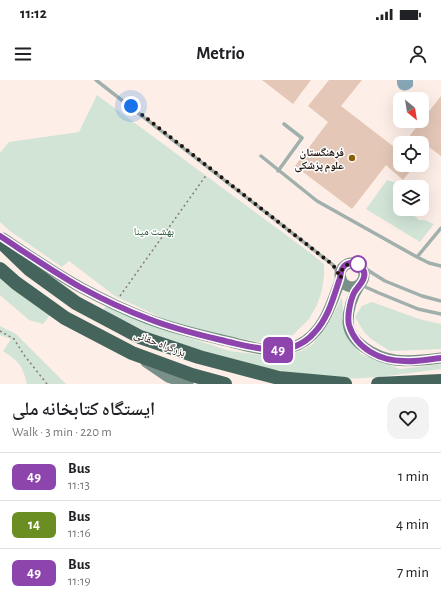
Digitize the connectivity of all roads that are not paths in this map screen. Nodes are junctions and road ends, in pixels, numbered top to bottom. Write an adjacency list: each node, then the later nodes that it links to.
1 (96, 80): 12 (lane)
2 (284, 124): 4 (lane)
3 (261, 156): 4 (lane)
4 (278, 171): 8 (lane)
5 (441, 228): 8 (lane)
6 (0, 236): 12 (main road)
7 (0, 242): 21 (highway, بزرگراه حقانی)
8 (417, 257): 10 (lane)
9 (358, 264): 12 (main road); 13 (main road); 14 (lane)
10 (441, 266)
11 (0, 269): 16 (highway, بزرگراه حقانی)
12 (341, 278): 13 (main road)
13 (360, 284): 15 (lane); 17 (main road)
14 (441, 301)
15 (441, 314)
16 (132, 353): 19 (main road); 20 (highway, بزرگراه حقانی)
17 (441, 358)
18 (441, 381): 22 (highway)
19 (188, 384)
20 (224, 384)
21 (345, 384)
22 (378, 384)

